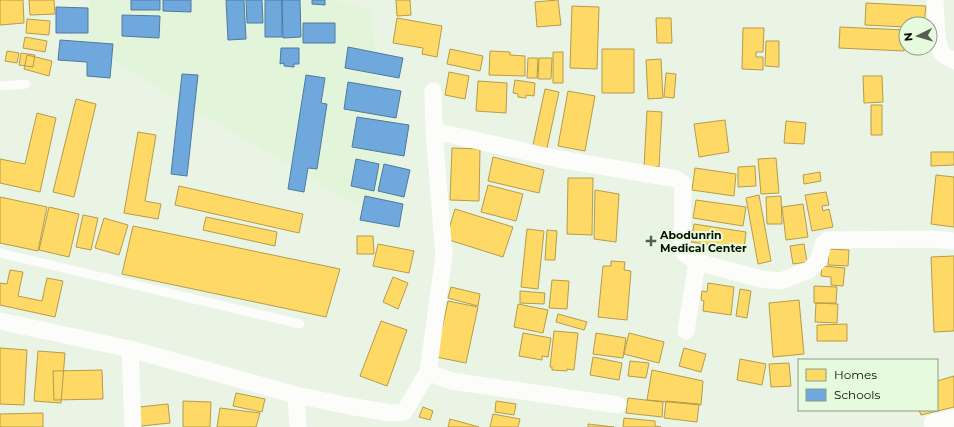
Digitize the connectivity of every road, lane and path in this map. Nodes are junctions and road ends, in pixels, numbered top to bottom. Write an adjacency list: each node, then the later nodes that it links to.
1 (935, 0): 2 (street)
2 (954, 61)
3 (26, 84): 4 (lane)
4 (0, 86)
5 (433, 92): 6 (street)
6 (434, 131): 9 (street); 14 (street)
7 (954, 241): 9 (street)
8 (0, 253): 11 (lane)
9 (698, 262): 12 (street)
10 (0, 320): 13 (street)
11 (300, 324)
12 (686, 331)
13 (130, 349): 15 (street); 19 (street)
14 (428, 372): 15 (street); 16 (street)
15 (296, 395): 20 (street)
16 (618, 405)
17 (954, 418): 18 (street)
18 (932, 423)
19 (133, 427)
20 (298, 427)

